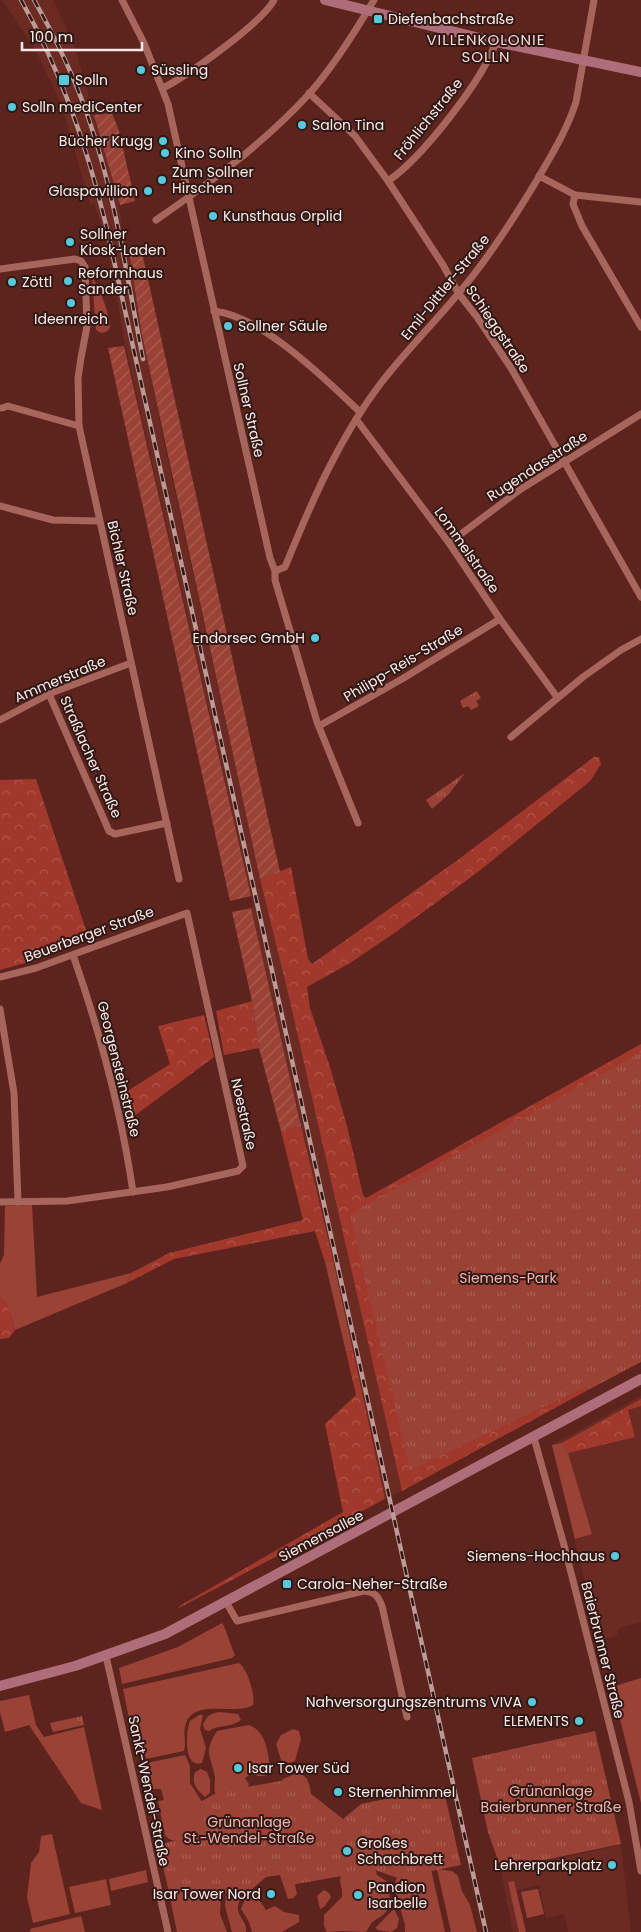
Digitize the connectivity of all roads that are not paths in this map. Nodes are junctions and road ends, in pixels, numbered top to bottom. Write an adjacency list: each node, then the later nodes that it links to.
1 (122, 0): 10 (street, Sollner Straße)
2 (274, 0): 10 (street)
3 (326, 0): 6 (main road)
4 (374, 0): 6 (street)
5 (594, 0): 8 (street, Emil-Dittler-Straße)
6 (368, 10): 7 (main road); 11 (street)
7 (496, 42): 8 (main road); 13 (street, Fröhlichstraße)
8 (584, 61): 9 (main road); 12 (street, Emil-Dittler-Straße)
9 (641, 72)
10 (163, 88): 15 (street, Sollner Straße)
11 (309, 94): 13 (street, Schieggstraße); 15 (street)
12 (539, 176): 14 (street); 19 (street, Emil-Dittler-Straße)
13 (388, 181): 19 (street, Schieggstraße)
14 (575, 195): 16 (street); 21 (street)
15 (190, 196): 17 (street); 20 (street, Sollner Straße)
16 (641, 202)
17 (156, 220)
18 (0, 269): 25 (street, Bichler Straße)
19 (459, 294): 24 (street, Emil-Dittler-Straße); 26 (street, Schieggstraße)
20 (214, 311): 24 (street, Lommelstraße); 30 (street, Sollner Straße)
21 (641, 327)
22 (2, 408): 25 (street)
23 (641, 414): 26 (street, Rugendasstraße)
24 (358, 416): 29 (street, Lommelstraße); 30 (street, Emil-Dittler-Straße)
25 (79, 426): 28 (street, Bichler Straße)
26 (564, 462): 29 (street, Rugendasstraße); 31 (street, Schieggstraße)
27 (0, 506): 28 (street)
28 (99, 521): 34 (street, Bichler Straße)
29 (449, 543): 32 (street, Lommelstraße)
30 (275, 571): 38 (street, Sollner Straße)
31 (641, 597)
32 (500, 619): 36 (street, Lommelstraße); 38 (street, Philipp-Reis-Straße)
33 (641, 639): 36 (street)
34 (131, 663): 35 (street, Ammerstraße); 40 (street, Bichler Straße)
35 (49, 694): 37 (street, Ammerstraße); 40 (street, Straßlacher Straße)
36 (557, 697): 39 (street)
37 (0, 720)
38 (319, 726): 41 (street, Sollner Straße)
39 (511, 737)
40 (167, 823): 42 (street, Bichler Straße)
41 (358, 823)
42 (179, 879)
43 (187, 912): 44 (street, Beuerberger Straße); 47 (street, Noestraße)
44 (73, 955): 45 (street, Beuerberger Straße); 47 (street, Georgensteinstraße)
45 (0, 977)
46 (0, 1009): 49 (street)
47 (133, 1192): 49 (street, Noestraße)
48 (0, 1202): 49 (street, Noestraße)
49 (18, 1202)
50 (641, 1379): 51 (main road, Siemensallee)
51 (534, 1438): 52 (main road, Siemensallee); 56 (street, Baierbrunner Straße)
52 (226, 1602): 53 (main road, Siemensallee); 55 (street)
53 (106, 1656): 54 (main road, Siemensallee); 57 (street, Sankt-Wendel-Straße)
54 (0, 1686)
55 (407, 1717)
56 (641, 1871)
57 (168, 1932)

